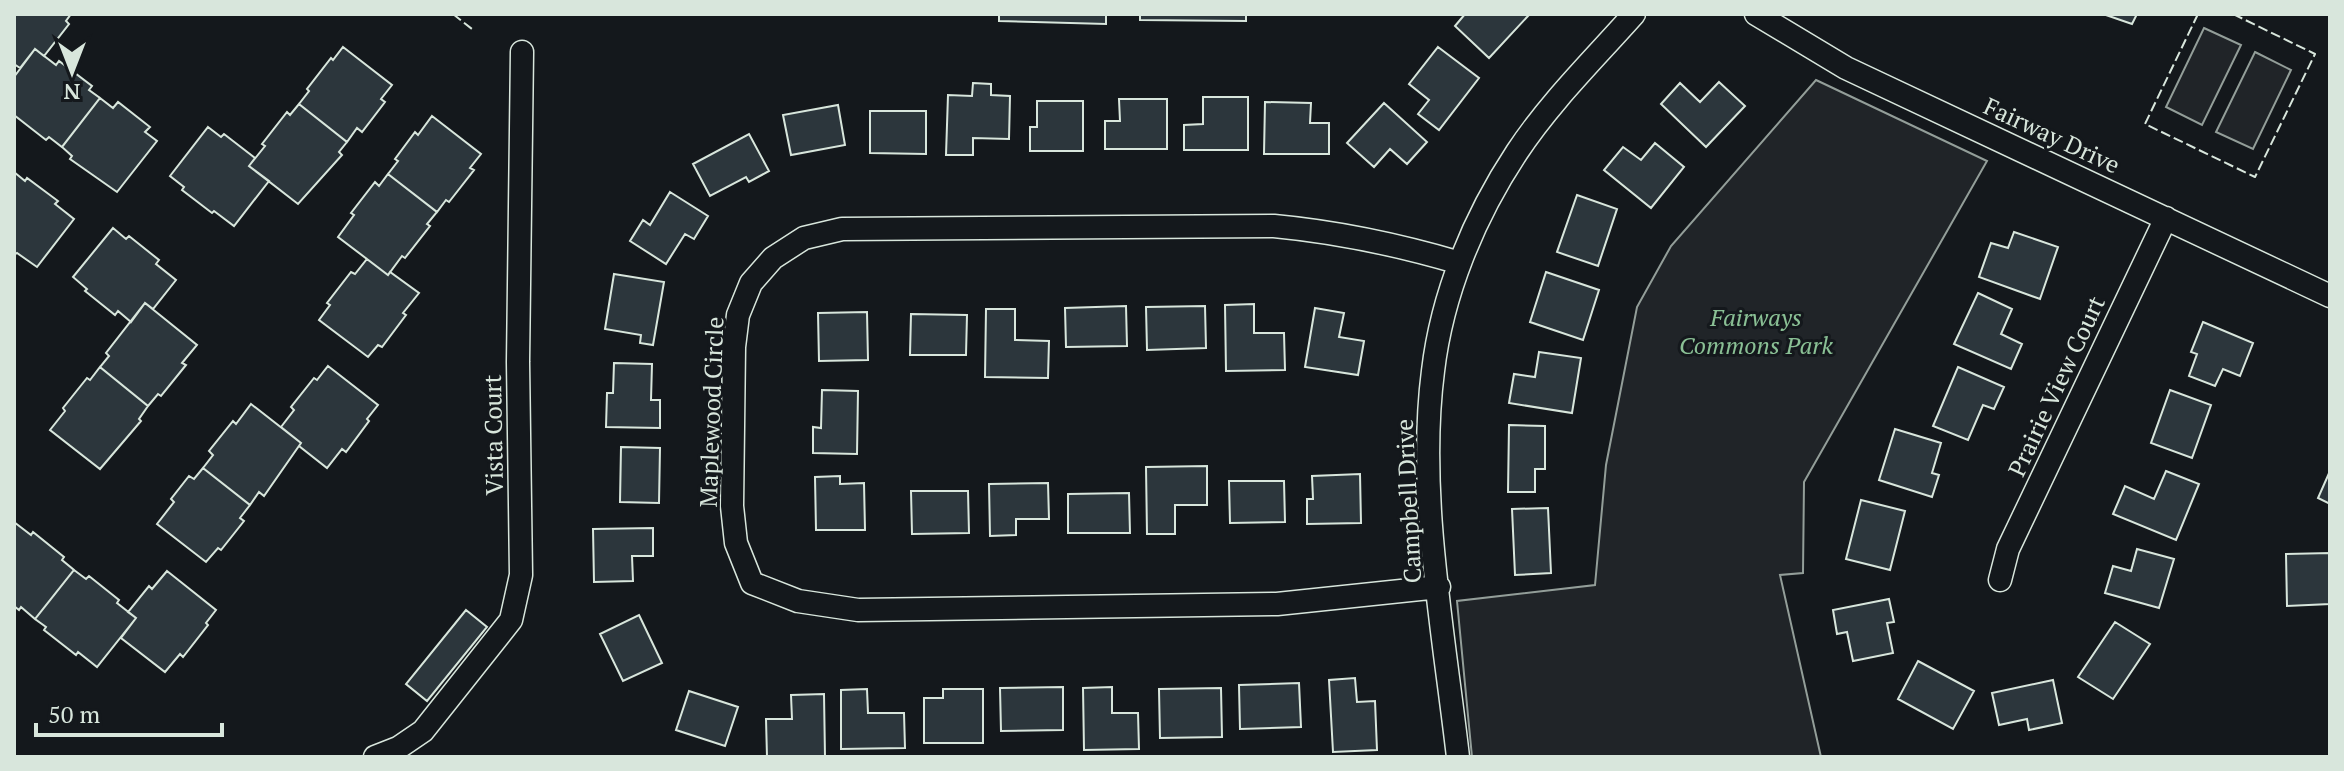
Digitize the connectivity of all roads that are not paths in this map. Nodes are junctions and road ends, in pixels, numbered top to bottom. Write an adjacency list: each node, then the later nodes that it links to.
1 (1634, 14): 5 (street, Campbell Drive)
2 (1756, 14): 4 (street, Fairway Drive)
3 (522, 52): 9 (street, Vista Court)
4 (2166, 218): 6 (street, Fairway Drive); 7 (street, Prairie View Court)
5 (1460, 263): 8 (street, Campbell Drive); 8 (street, Maplewood Circle)
6 (2330, 296)
7 (2000, 580)
8 (1439, 587): 10 (street, Campbell Drive)
9 (375, 757)
10 (1458, 757)

